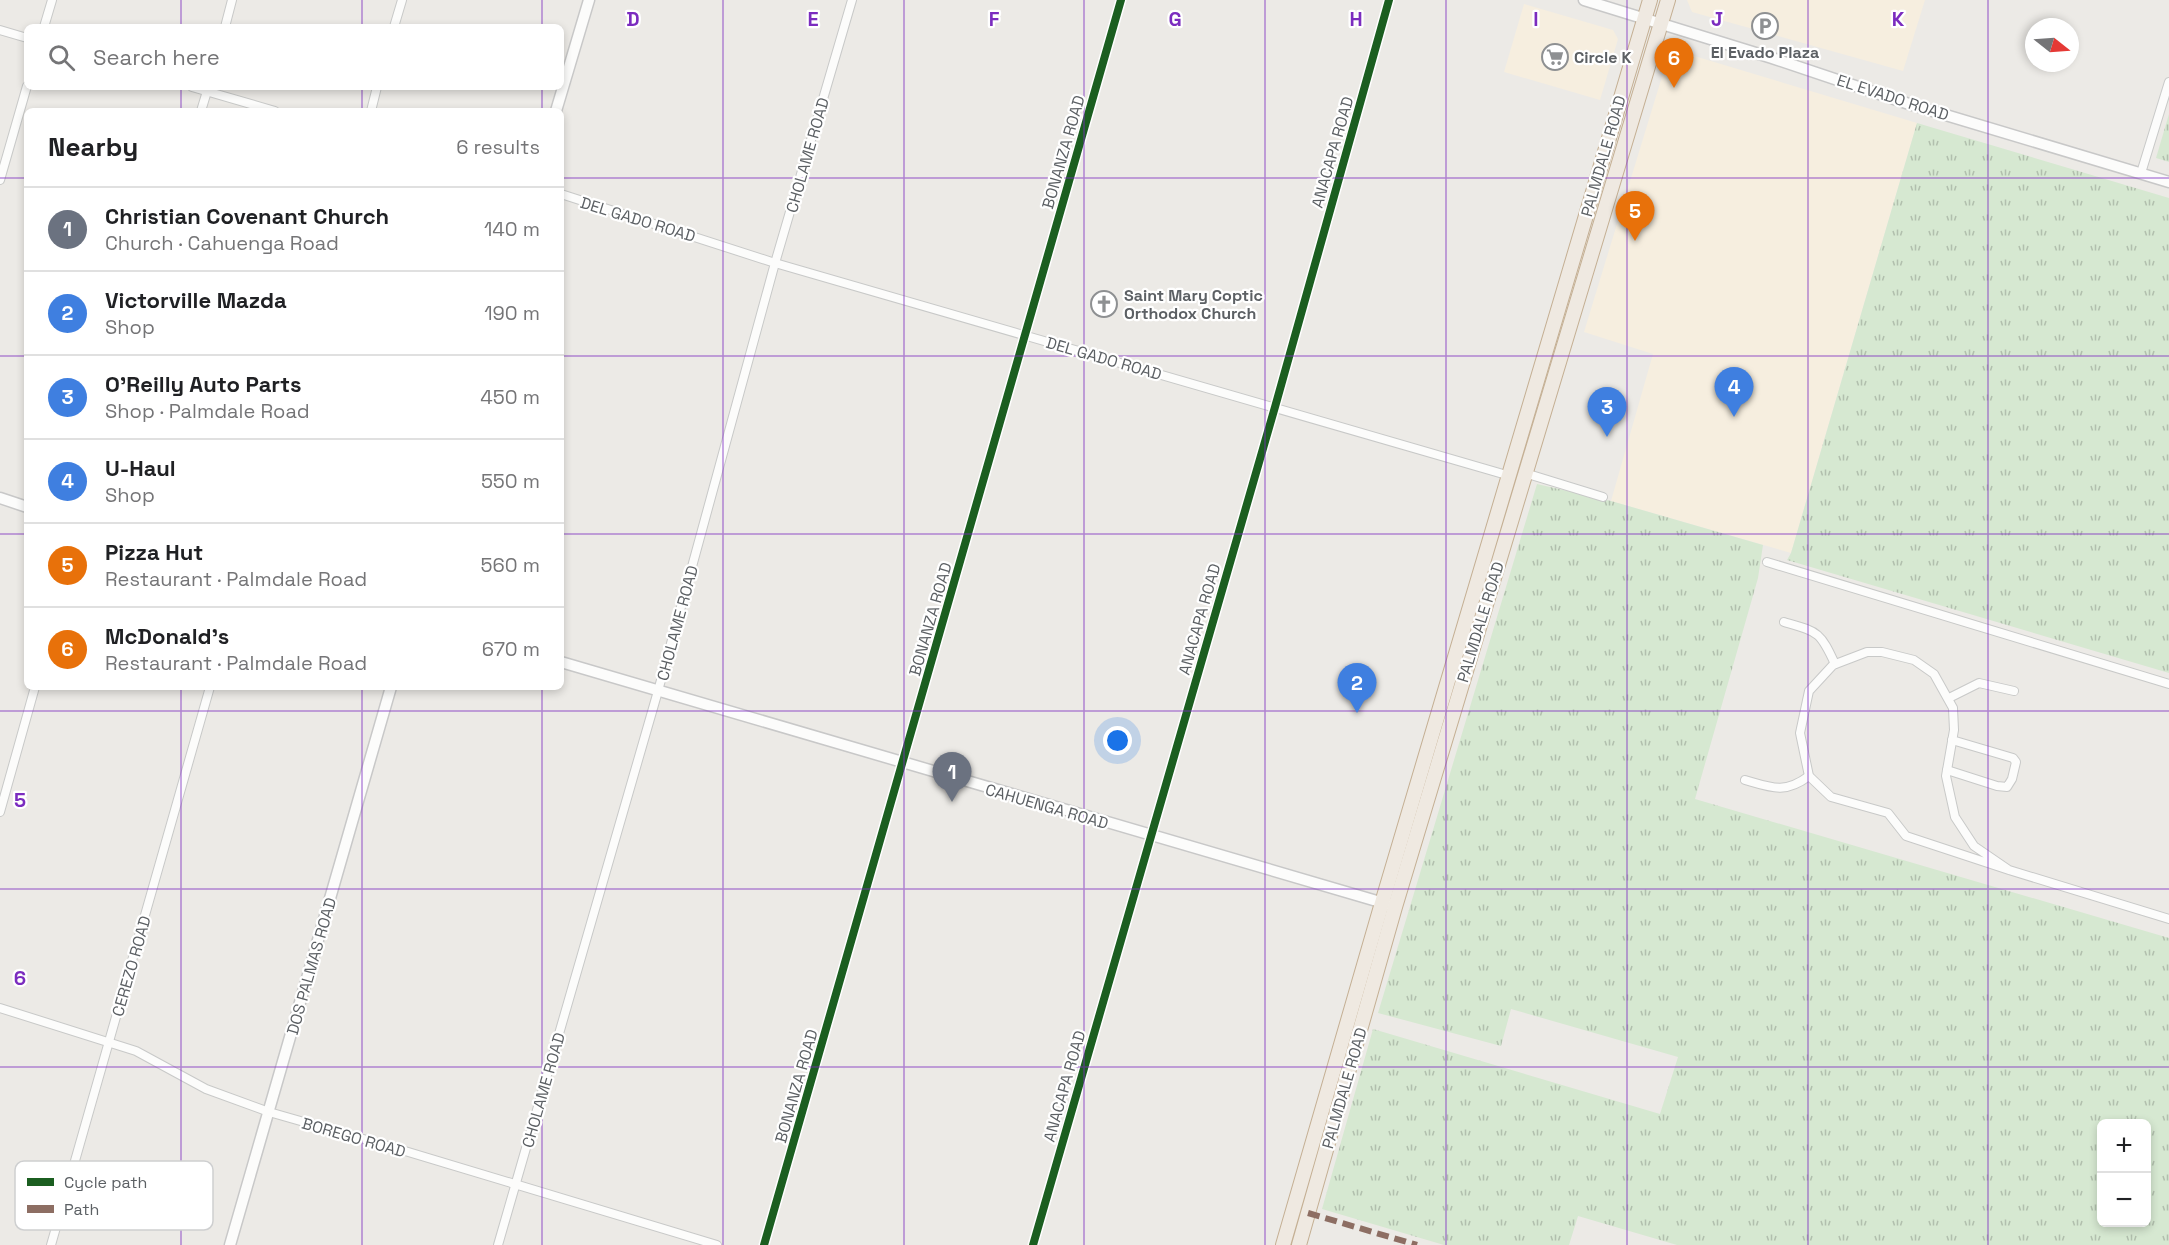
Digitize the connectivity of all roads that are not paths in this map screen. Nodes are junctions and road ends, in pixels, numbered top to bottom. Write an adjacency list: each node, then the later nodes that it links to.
1 (52, 0): 13 (street)
2 (232, 0): 14 (street)
3 (402, 0): 15 (street)
4 (589, 0): 19 (street)
5 (852, 0): 33 (street, CHOLAME ROAD)
6 (1121, 0): 34 (street, BONANZA ROAD)
7 (1389, 0): 35 (street, ANACAPA ROAD)
8 (1584, 0): 11 (street, EL EVADO ROAD)
9 (1650, 0): 11 (highway, PALMDALE ROAD)
10 (1668, 0): 12 (highway, PALMDALE ROAD)
11 (1644, 18): 12 (street, EL EVADO ROAD); 37 (highway, PALMDALE ROAD)
12 (1661, 23): 29 (street, EL EVADO ROAD); 36 (highway, PALMDALE ROAD)
13 (45, 24)
14 (226, 24)
15 (395, 24)
16 (0, 30): 17 (street)
17 (24, 37)
18 (2169, 82): 29 (street)
19 (564, 84)
20 (26, 90): 30 (street)
21 (207, 90): 25 (street)
22 (210, 90): 26 (street)
23 (376, 90): 27 (street)
24 (562, 90): 28 (street)
25 (202, 108)
26 (266, 108)
27 (372, 108)
28 (557, 108)
29 (2141, 174): 31 (street, EL EVADO ROAD)
30 (0, 180)
31 (2169, 182)
32 (564, 195): 33 (street, DEL GADO ROAD)
33 (775, 263): 34 (street, DEL GADO ROAD); 49 (street, CHOLAME ROAD)
34 (1024, 335): 35 (street, DEL GADO ROAD); 53 (street, BONANZA ROAD)
35 (1275, 407): 37 (street, DEL GADO ROAD); 58 (street, ANACAPA ROAD)
36 (1525, 473): 38 (street); 60 (highway, PALMDALE ROAD)
37 (1509, 476): 60 (highway, PALMDALE ROAD)
38 (1603, 497)
39 (0, 498): 40 (street)
40 (24, 506)
41 (1767, 562): 45 (street)
42 (1784, 622): 44 (street)
43 (564, 663): 49 (street, CAHUENGA ROAD)
44 (1835, 664): 51 (street); 55 (street)
45 (2169, 684)
46 (34, 690): 57 (street)
47 (209, 690): 63 (street, CEREZO ROAD)
48 (390, 690): 64 (street, DOS PALMAS ROAD)
49 (658, 691): 53 (street, CAHUENGA ROAD); 66 (street, CHOLAME ROAD)
50 (2014, 691): 51 (street)
51 (1949, 698): 52 (street)
52 (1952, 740): 54 (street); 54 (street)
53 (903, 764): 58 (street, CAHUENGA ROAD); 72 (street, BONANZA ROAD)
54 (1947, 770): 59 (street)
55 (1809, 776): 56 (street); 59 (street)
56 (1745, 780)
57 (0, 812)
58 (1150, 836): 60 (street, CAHUENGA ROAD); 73 (street, ANACAPA ROAD)
59 (2009, 870): 61 (street)
60 (1388, 905): 74 (highway, PALMDALE ROAD); 75 (highway, PALMDALE ROAD)
61 (2169, 919)
62 (0, 1008): 63 (street, BOREGO ROAD)
63 (110, 1042): 64 (street, BOREGO ROAD); 65 (street, CEREZO ROAD)
64 (269, 1112): 66 (street, BOREGO ROAD); 69 (street, DOS PALMAS ROAD)
65 (75, 1161)
66 (516, 1185): 70 (street, CHOLAME ROAD); 71 (street, BOREGO ROAD)
67 (55, 1230): 68 (street, CEREZO ROAD)
68 (51, 1245)
69 (230, 1245)
70 (498, 1245)
71 (717, 1245)
72 (764, 1245)
73 (1033, 1245)
74 (1283, 1245)
75 (1299, 1245)

